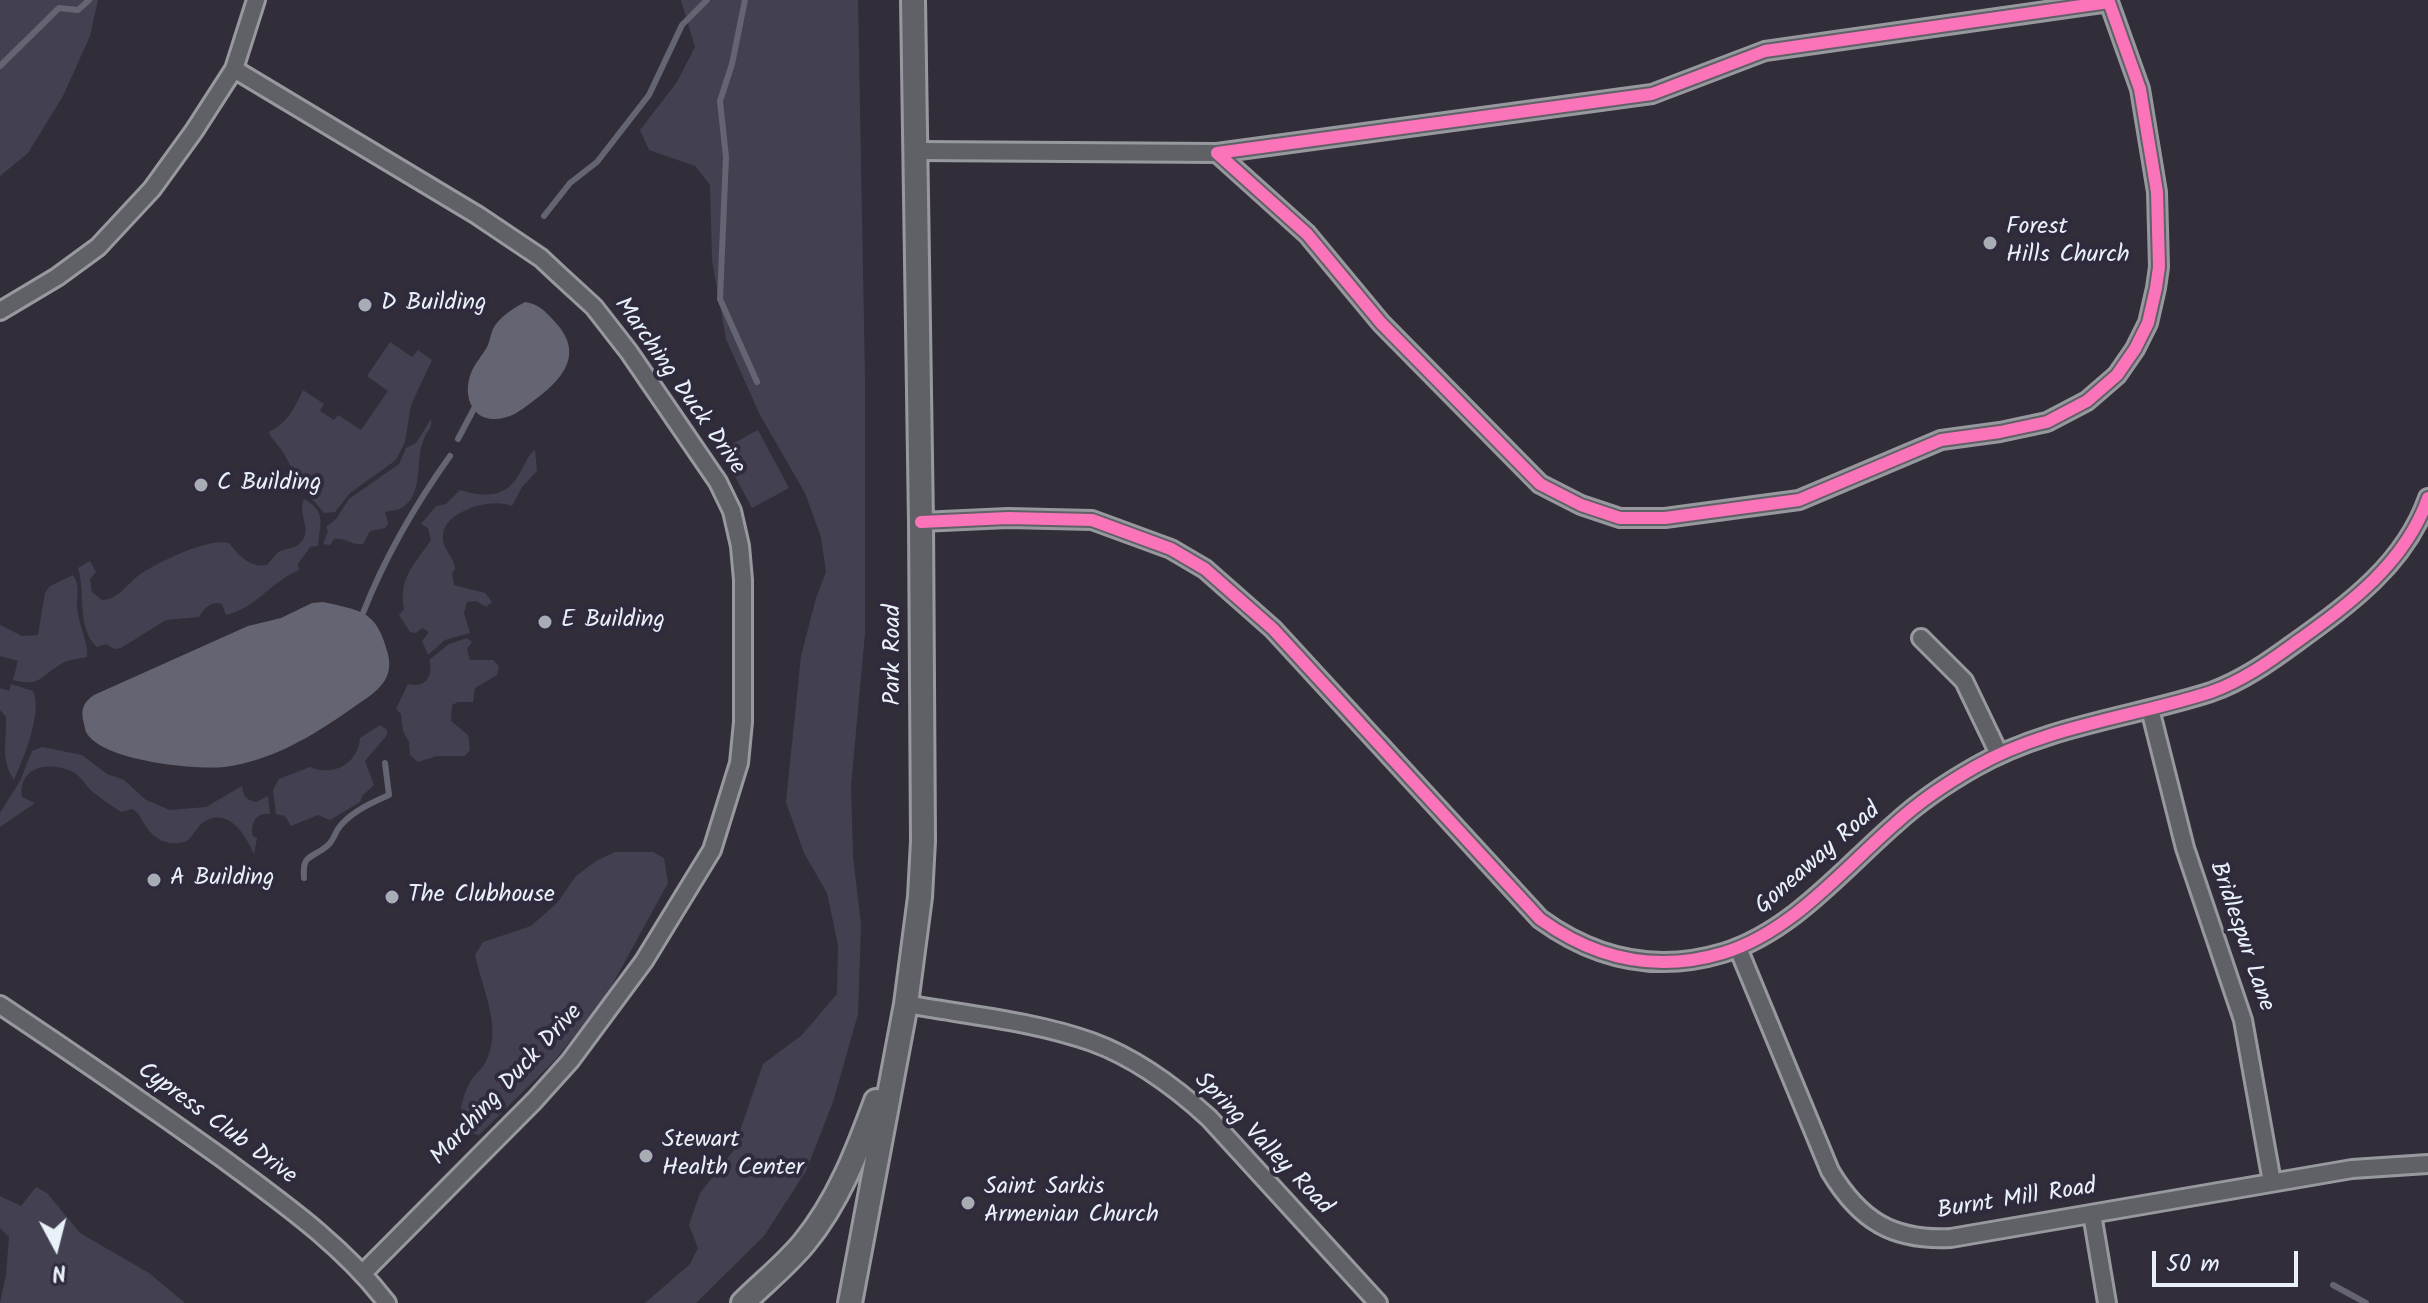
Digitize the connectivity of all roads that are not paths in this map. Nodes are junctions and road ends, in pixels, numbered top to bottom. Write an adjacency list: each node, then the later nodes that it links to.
1 (256, 0): 3 (street)
2 (913, 0): 4 (main road, Park Road)
3 (234, 69): 6 (street); 19 (street, Marching Duck Drive)
4 (917, 151): 5 (street); 8 (main road, Park Road)
5 (1217, 153): 5 (street)
6 (0, 311)
7 (2428, 498): 10 (street, Goneaway Road)
8 (921, 522): 12 (street, Goneaway Road); 13 (main road, Park Road)
9 (1921, 638): 11 (street)
10 (2150, 709): 11 (street, Goneaway Road); 17 (street, Bridlespur Lane)
11 (1999, 754): 12 (street, Goneaway Road)
12 (1738, 948): 18 (street, Burnt Mill Road)
13 (906, 1004): 15 (main road, Park Road); 23 (street, Spring Valley Road)
14 (0, 1005): 19 (street, Cypress Club Drive)
15 (899, 1044): 21 (main road); 22 (main road, Park Road)
16 (2428, 1164): 17 (street, Burnt Mill Road)
17 (2272, 1182): 18 (street, Burnt Mill Road)
18 (2092, 1214): 24 (street)
19 (364, 1272): 20 (street, Cypress Club Drive)
20 (387, 1303)
21 (743, 1303)
22 (850, 1303)
23 (1378, 1303)
24 (2107, 1303)

